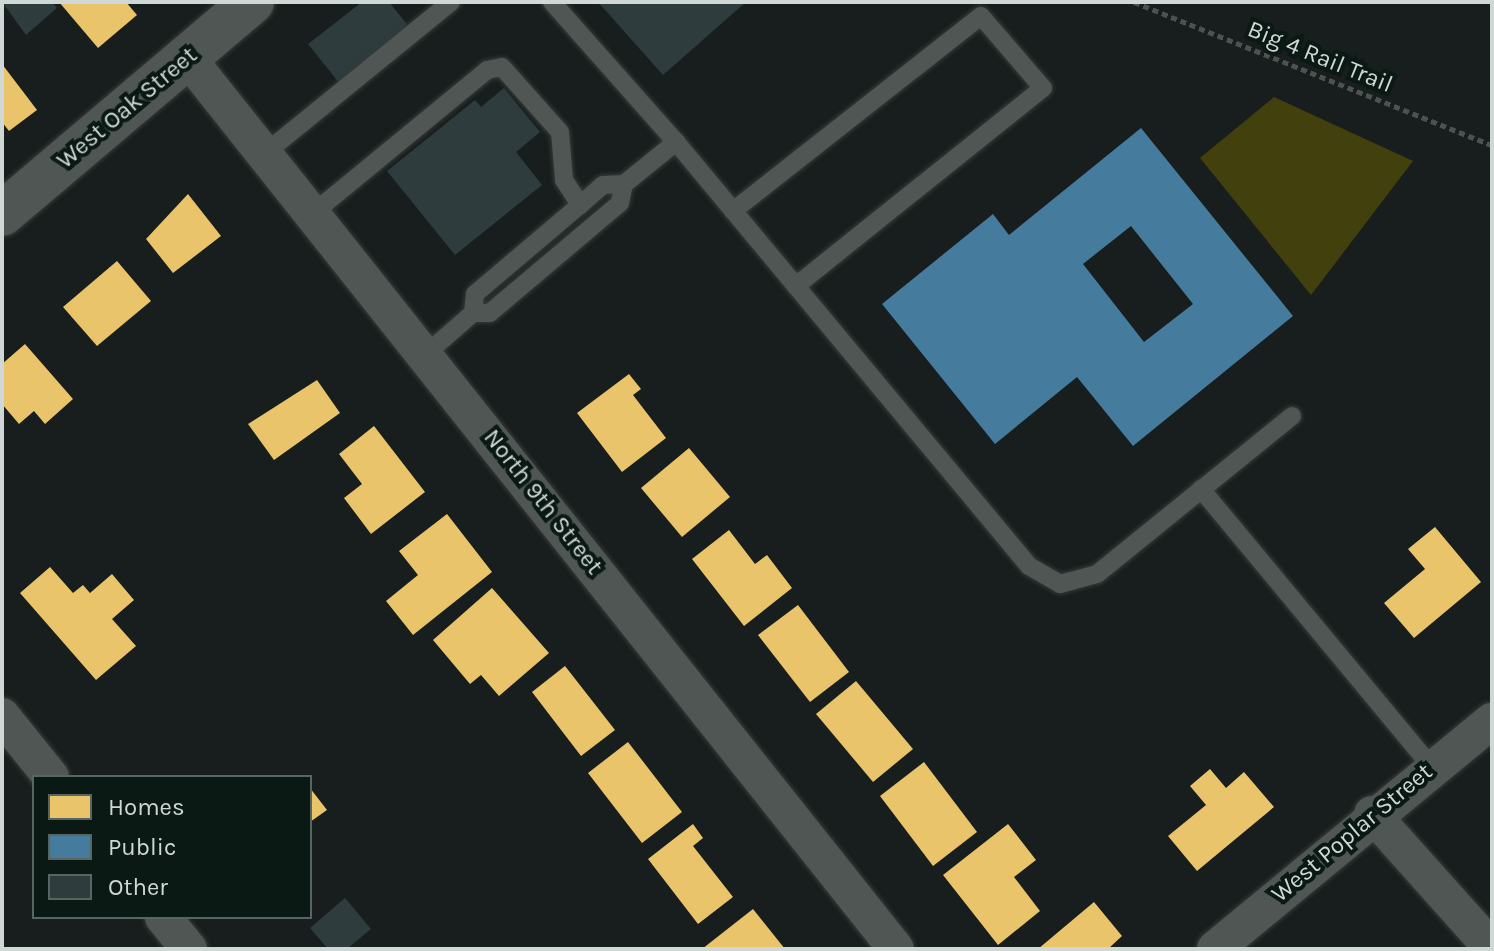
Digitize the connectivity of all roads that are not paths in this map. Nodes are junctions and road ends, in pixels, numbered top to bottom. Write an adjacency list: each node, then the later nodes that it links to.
1 (252, 2): 4 (main road, West Oak Street)
2 (451, 2): 6 (lane)
3 (552, 2): 5 (lane)
4 (187, 57): 6 (street, North 9th Street); 9 (main road, West Oak Street)
5 (676, 142): 7 (lane); 10 (lane)
6 (264, 154): 11 (street, North 9th Street)
7 (624, 184): 8 (lane); 13 (lane)
8 (580, 205): 11 (lane); 13 (lane)
9 (3, 210)
10 (733, 211): 12 (lane); 12 (lane)
11 (312, 214): 14 (street, North 9th Street)
12 (796, 286): 16 (lane)
13 (473, 313): 14 (lane)
14 (426, 354): 25 (street, North 9th Street)
15 (1292, 416): 16 (lane)
16 (1201, 489): 19 (lane)
17 (2, 716): 20 (street)
18 (1492, 721): 19 (street, West Poplar Street)
19 (1431, 766): 21 (street, West Poplar Street)
20 (49, 775)
21 (1372, 814): 23 (street); 26 (street, West Poplar Street)
22 (165, 919): 24 (street)
23 (1492, 948)
24 (189, 949)
25 (896, 949)
26 (1215, 949)

